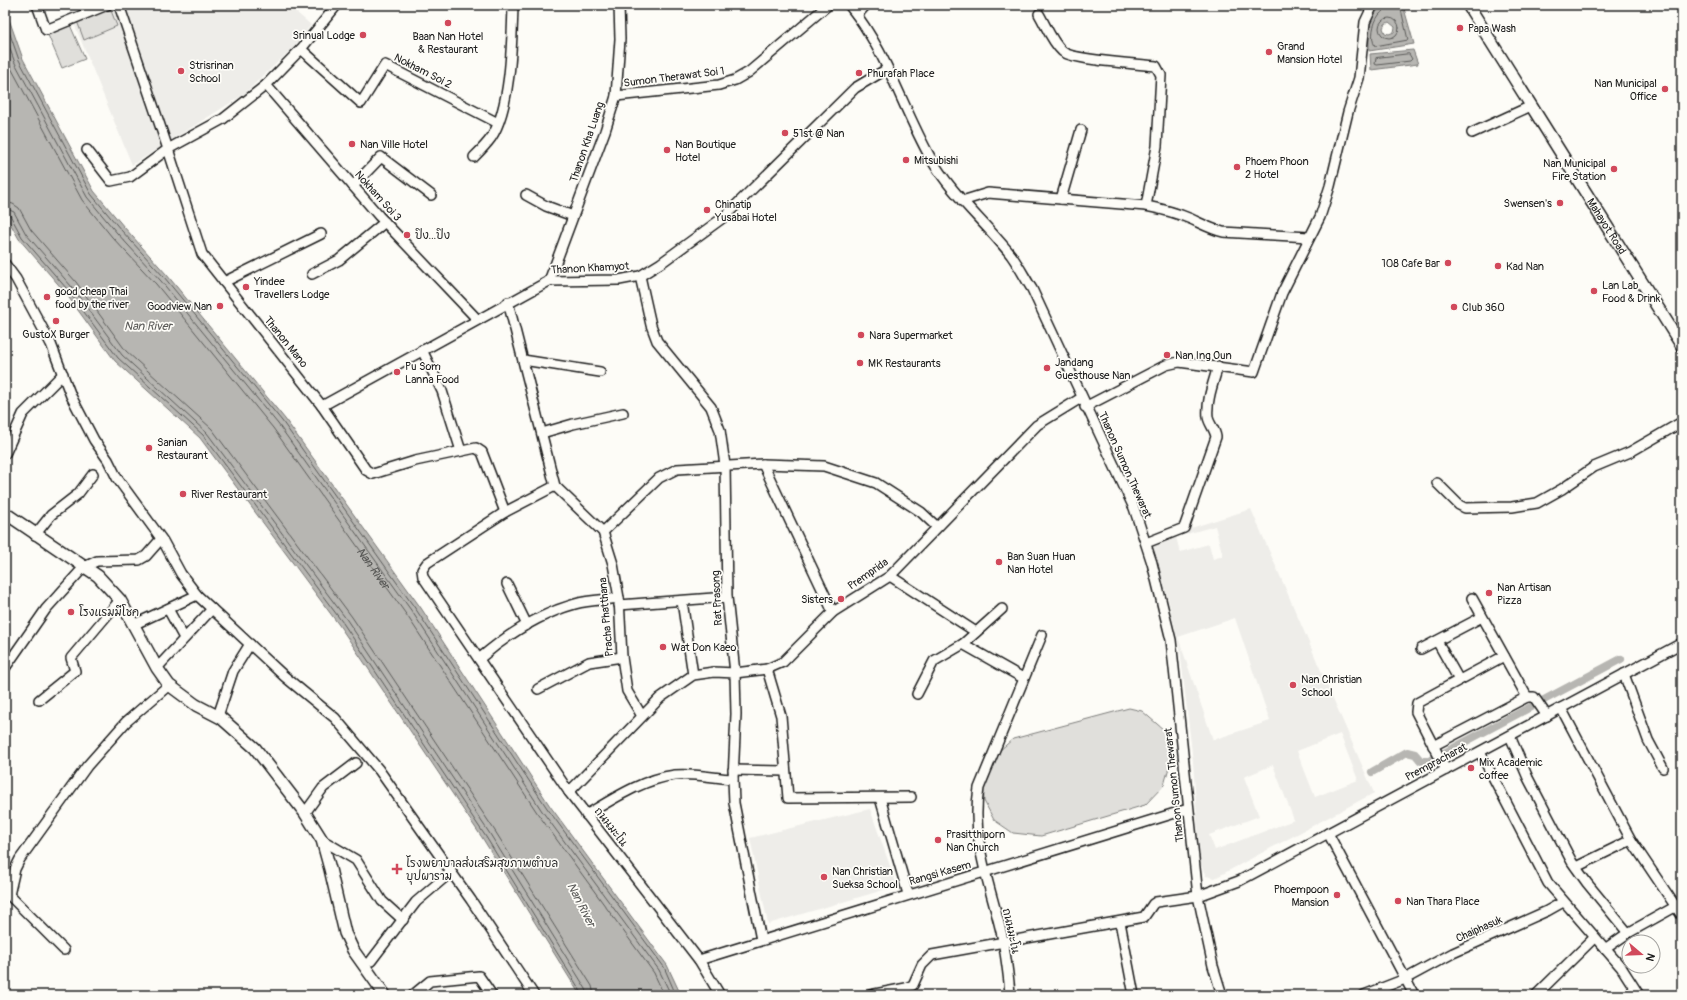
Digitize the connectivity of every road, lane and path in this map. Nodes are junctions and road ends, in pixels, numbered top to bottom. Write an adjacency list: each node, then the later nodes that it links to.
1 (37, 5): 2 (street)
2 (107, 5)
3 (119, 5): 22 (street, Thanon Mano)
4 (337, 5): 14 (street)
5 (513, 5): 19 (street)
6 (619, 5): 17 (street, Thanon Kha Luang)
7 (828, 5): 17 (street, Sumon Therawat Soi 1)
8 (849, 5): 13 (street, Thanon Sumon Thewarat)
9 (866, 5): 13 (street)
10 (1374, 5): 34 (street)
11 (1468, 5): 18 (main road, Mahayot Road)
12 (1039, 14): 30 (street)
13 (857, 15): 15 (street, Thanon Sumon Thewarat)
14 (301, 49): 16 (street); 19 (street, Nokham Soi 2)
15 (887, 69): 29 (street, Thanon Sumon Thewarat); 37 (street, Thanon Khamyot)
16 (266, 86): 22 (street); 25 (street, Nokham Soi 3)
17 (616, 96): 31 (street, Thanon Kha Luang)
18 (1531, 106): 21 (street); 42 (main road, Mahayot Road)
19 (498, 123): 24 (street)
20 (1081, 130): 28 (street)
21 (1472, 134)
22 (168, 149): 23 (street); 39 (street, Thanon Mano)
23 (87, 150)
24 (474, 157)
25 (353, 186): 26 (street); 32 (street, Nokham Soi 3)
26 (431, 195)
27 (526, 195): 31 (street)
28 (1061, 199): 29 (street); 30 (street)
29 (962, 201): 48 (street, Thanon Sumon Thewarat)
30 (1146, 206): 34 (street)
31 (573, 216): 38 (street, Thanon Kha Luang)
32 (385, 222): 36 (street); 41 (street, Nokham Soi 3)
33 (321, 234): 39 (street)
34 (1309, 237): 45 (street, Premprida)
35 (5, 264): 47 (street)
36 (312, 274)
37 (640, 276): 38 (street, Thanon Khamyot); 56 (street, Rat Prasong)
38 (549, 281): 40 (street, Thanon Khamyot)
39 (224, 282): 49 (street, Thanon Mano)
40 (508, 302): 41 (street, Thanon Khamyot); 44 (street)
41 (477, 319): 43 (street, Thanon Khamyot)
42 (1682, 346)
43 (422, 350): 49 (street, Thanon Khamyot); 53 (street)
44 (523, 360): 46 (street); 52 (street)
45 (1218, 366): 48 (street, Premprida); 66 (street)
46 (600, 372)
47 (63, 374): 54 (street); 65 (street)
48 (1083, 402): 62 (street, Premprida); 66 (street, Thanon Sumon Thewarat)
49 (322, 406): 53 (street, Thanon Mano)
50 (623, 413): 52 (street)
51 (1682, 422): 58 (street)
52 (542, 433): 59 (street)
53 (461, 451): 60 (street, Thanon Mano)
54 (5, 454)
55 (763, 464): 56 (street); 62 (street); 79 (street)
56 (725, 465): 63 (street); 71 (street, Rat Prasong)
57 (93, 474): 64 (street)
58 (1437, 483)
59 (555, 486): 60 (street); 63 (street, Pracha Phatthana)
60 (505, 512): 93 (street, ถนนมะโน)
61 (5, 513): 64 (main road)
62 (937, 527): 68 (street, Premprida)
63 (603, 532): 75 (street, Pracha Phatthana)
64 (35, 535): 67 (main road)
65 (162, 539): 67 (street); 70 (street)
66 (1146, 544): 122 (street, Thanon Sumon Thewarat)
67 (84, 567): 73 (main road); 94 (street)
68 (890, 576): 79 (street, Premprida); 83 (street)
69 (507, 584): 82 (street)
70 (197, 596): 76 (street); 77 (street)
71 (728, 597): 74 (street); 97 (street, Rat Prasong)
72 (1472, 598): 80 (street)
73 (120, 600): 81 (main road); 106 (street)
74 (682, 601): 75 (street); 99 (street)
75 (619, 602): 82 (street); 92 (street, Pracha Phatthana)
76 (168, 609): 81 (street); 85 (street)
77 (212, 609): 85 (street); 87 (street)
78 (1002, 610): 83 (street)
79 (833, 612): 96 (street, Premprida)
80 (1482, 617): 86 (street); 91 (street)
81 (133, 625): 95 (main road)
82 (527, 625): 93 (street)
83 (976, 632): 88 (street)
84 (1042, 634): 100 (street, ถนนมะโน)
85 (184, 638): 95 (street)
86 (1437, 640): 90 (street); 101 (street)
87 (250, 644): 108 (street); 129 (street)
88 (963, 644): 100 (street); 104 (street)
89 (1682, 644): 98 (street, Prempracharat)
90 (1421, 649)
91 (1504, 656): 101 (street); 105 (street)
92 (622, 657): 103 (street); 109 (street, Pracha Phatthana)
93 (479, 659): 119 (street, ถนนมะโน)
94 (5, 668)
95 (157, 668): 102 (main road)
96 (767, 670): 97 (street, Premprida); 117 (street)
97 (735, 673): 99 (street, Premprida); 118 (street, Rat Prasong)
98 (1624, 674): 107 (street, Prempracharat); 115 (street)
99 (693, 675): 109 (street, Premprida)
100 (1023, 678): 130 (street, ถนนมะโน)
101 (1459, 680): 112 (street)
102 (169, 685): 108 (main road); 144 (street)
103 (538, 689)
104 (917, 694)
105 (1530, 697): 110 (street); 112 (street)
106 (39, 700)
107 (1561, 708): 110 (street, Prempracharat); 127 (street)
108 (218, 716): 123 (main road)
109 (642, 716): 119 (street)
110 (1547, 716): 111 (street, Prempracharat)
111 (1510, 736): 113 (street, Prempracharat); 128 (street)
112 (1433, 746): 116 (street)
113 (1480, 752): 116 (street, Prempracharat); 133 (street)
114 (356, 763): 123 (street)
115 (1663, 768)
116 (1446, 770): 125 (street, Prempracharat)
117 (785, 771): 118 (street); 120 (street)
118 (733, 774): 124 (street); 141 (street, Rat Prasong)
119 (569, 792): 124 (street, ถนนมะโน)
120 (880, 798): 121 (street); 131 (street)
121 (911, 798)
122 (1188, 809): 130 (street, Rangsi Kasem); 132 (street, Thanon Sumon Thewarat)
123 (305, 813): 126 (main road)
124 (586, 815): 146 (street, ถนนมะโน)
125 (1328, 833): 132 (street, Prempracharat); 147 (street)
126 (322, 840): 136 (street); 148 (main road)
127 (1631, 840): 128 (street); 134 (street)
128 (1576, 866): 138 (street)
129 (451, 872): 136 (street); 151 (street)
130 (985, 872): 131 (street, Rangsi Kasem); 142 (street, ถนนมะโน)
131 (908, 894): 141 (street, Rangsi Kasem)
132 (1198, 896): 137 (street, Prempracharat); 156 (street, Thanon Sumon Thewarat)
133 (1562, 902): 139 (street); 147 (street, Chaiphasuk)
134 (1679, 905): 135 (street); 138 (street)
135 (1682, 916)
136 (403, 920): 145 (street)
137 (1120, 922): 142 (street, Prempracharat); 155 (street)
138 (1628, 934)
139 (1594, 938): 143 (street); 159 (street)
140 (1621, 939): 143 (street)
141 (761, 940): 146 (street, Rangsi Kasem)
142 (1003, 941): 153 (street, Prempracharat); 154 (street, ถนนมะโน)
143 (1605, 949): 160 (street)
144 (64, 950)
145 (371, 960)
146 (699, 960): 152 (street, ถนนมะโน)
147 (1405, 979): 157 (street, Chaiphasuk); 158 (street)
148 (385, 995)
149 (413, 995): 150 (street)
150 (492, 995)
151 (534, 995)
152 (720, 995)
153 (870, 995)
154 (1010, 995)
155 (1134, 995)
156 (1222, 995)
157 (1364, 995)
158 (1414, 995)
159 (1536, 995)
160 (1639, 995)

